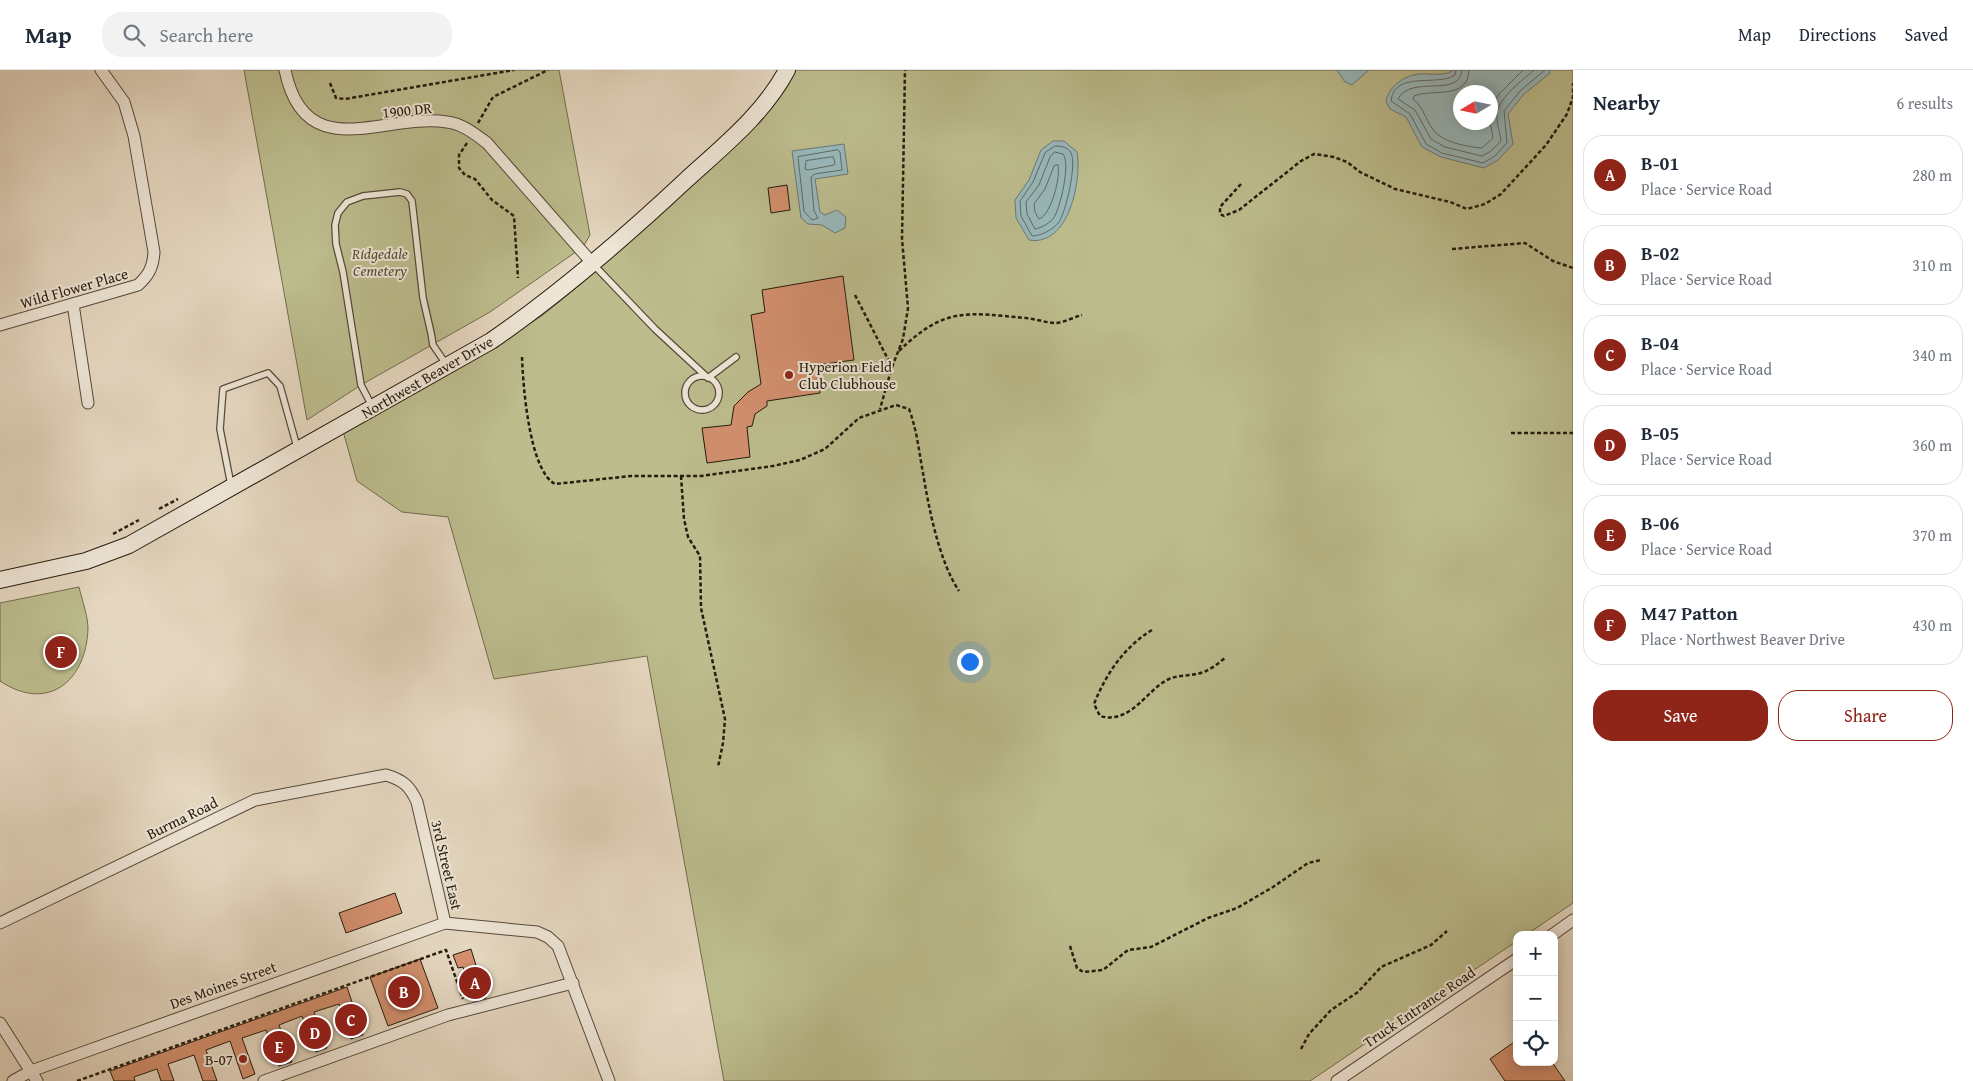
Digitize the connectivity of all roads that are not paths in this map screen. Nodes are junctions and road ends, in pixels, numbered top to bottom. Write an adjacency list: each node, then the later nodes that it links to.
1 (101, 70): 5 (street, Wild Flower Place)
2 (285, 70): 4 (street, 1900 DR)
3 (787, 70): 4 (main road, Northwest Beaver Drive)
4 (593, 264): 8 (main road, Northwest Beaver Drive); 9 (lane)
5 (74, 304): 6 (street, Wild Flower Place); 10 (street)
6 (0, 325)
7 (736, 357): 9 (lane)
8 (447, 365): 11 (main road, Northwest Beaver Drive); 11 (lane)
9 (708, 378): 9 (lane)
10 (88, 403)
11 (373, 408): 12 (main road, Northwest Beaver Drive)
12 (298, 450): 13 (main road, Northwest Beaver Drive); 13 (lane)
13 (232, 487): 14 (main road, Northwest Beaver Drive)
14 (0, 580)
15 (388, 776): 17 (street, Burma Road); 18 (street, 3rd Street East)
16 (1573, 920): 19 (street)
17 (0, 922)
18 (445, 923): 21 (street, 3rd Street East); 23 (street, Des Moines Street)
19 (1558, 931)
20 (1513, 962): 24 (street, Truck Entrance Road)
21 (573, 983): 27 (street); 28 (street, 3rd Street East)
22 (0, 1023): 23 (street)
23 (30, 1071): 25 (street, Des Moines Street); 26 (street)
24 (1344, 1079)
25 (13, 1081)
26 (37, 1081)
27 (264, 1081)
28 (609, 1081)

